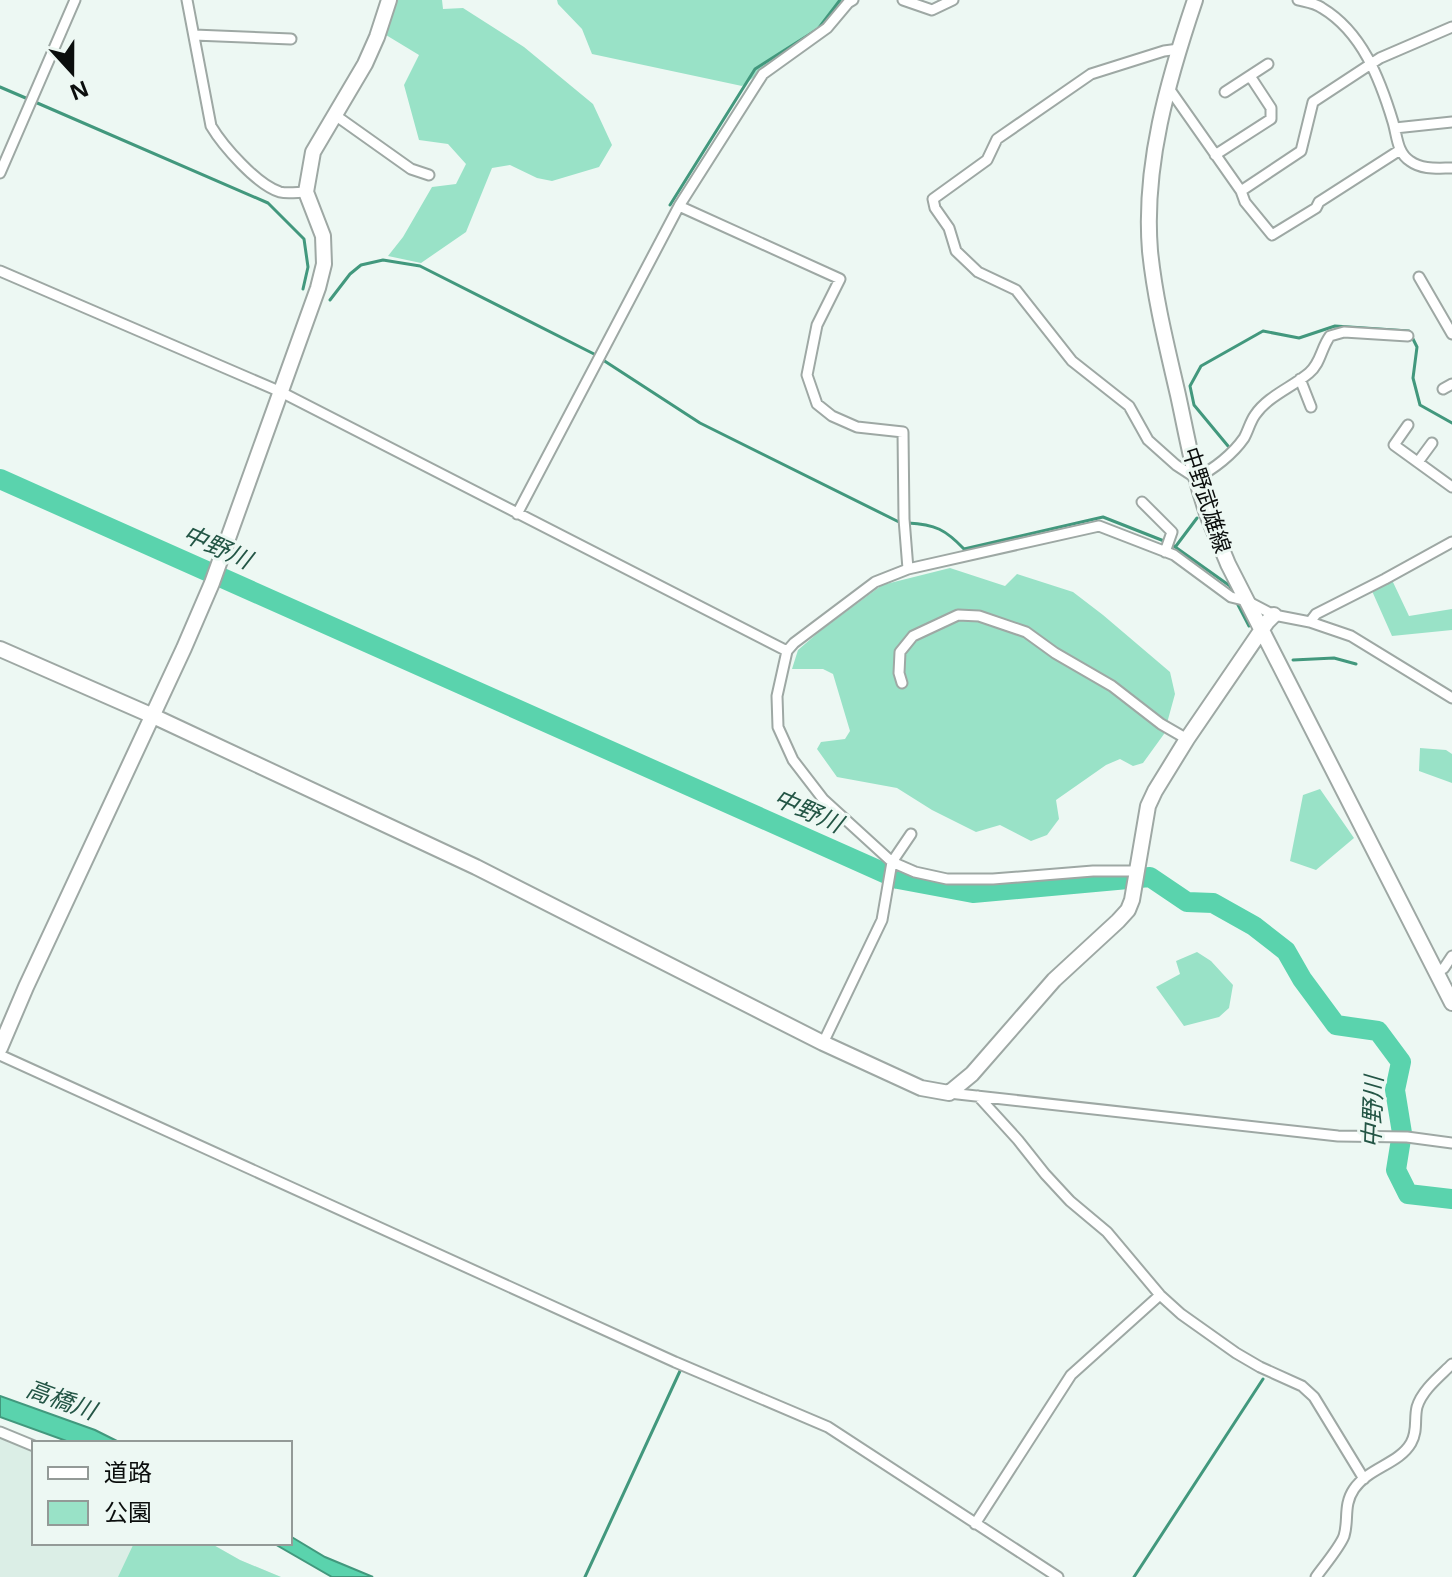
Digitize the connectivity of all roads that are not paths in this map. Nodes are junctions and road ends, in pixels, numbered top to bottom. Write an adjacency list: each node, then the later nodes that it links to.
1 (75, 0): 25 (street)
2 (187, 0): 11 (street)
3 (389, 0): 19 (street)
4 (853, 0): 29 (street)
5 (903, 0): 6 (street)
6 (953, 0)
7 (1195, 0): 13 (street, 中野武雄線)
8 (1298, 0): 9 (street)
9 (1322, 3): 14 (street)
10 (1452, 27): 14 (street)
11 (194, 35): 12 (street); 28 (street)
12 (291, 39)
13 (1179, 49): 17 (street, 中野武雄線); 40 (street)
14 (1371, 63): 21 (street); 27 (street)
15 (1268, 64): 16 (street)
16 (1250, 76): 18 (street); 23 (street)
17 (1168, 87): 23 (street); 40 (street, 中野武雄線)
18 (1225, 92)
19 (335, 115): 26 (street); 28 (street)
20 (1452, 122): 21 (street)
21 (1395, 128): 22 (street)
22 (1400, 150): 24 (street); 27 (street)
23 (1215, 155): 27 (street)
24 (1452, 168)
25 (0, 173)
26 (429, 175)
27 (1241, 191)
28 (306, 192): 35 (street)
29 (679, 206): 43 (street); 46 (street)
30 (0, 271): 35 (street)
31 (1419, 277): 32 (street)
32 (1452, 334)
33 (1408, 336): 34 (street)
34 (1300, 379): 36 (street); 40 (street)
35 (281, 392): 43 (street); 55 (street)
36 (1311, 407)
37 (1408, 425): 39 (street)
38 (1432, 443): 39 (street)
39 (1418, 462): 41 (street)
40 (1196, 478): 47 (street, 中野武雄線)
41 (1452, 487)
42 (1142, 502): 45 (street)
43 (517, 514): 52 (street)
44 (1452, 542): 49 (street)
45 (1165, 552): 46 (street); 47 (street)
46 (908, 569): 52 (street)
47 (1247, 601): 48 (street); 50 (street, 中野武雄線)
48 (1274, 615): 49 (street); 50 (street)
49 (1310, 622): 54 (street)
50 (1261, 631): 56 (street); 61 (street, 中野武雄線)
51 (0, 649): 55 (street)
52 (787, 651): 58 (street)
53 (902, 683): 56 (street)
54 (1452, 698)
55 (153, 716): 63 (street); 64 (street)
56 (1187, 739): 59 (street)
57 (911, 834): 58 (street)
58 (892, 862): 59 (street); 63 (street)
59 (1137, 871): 66 (street)
60 (1452, 956): 61 (street)
61 (1437, 972): 62 (street, 中野武雄線)
62 (1452, 1003)
63 (823, 1043): 66 (street)
64 (0, 1048)
65 (0, 1055): 74 (street)
66 (949, 1093): 67 (street)
67 (978, 1096): 68 (street); 69 (street)
68 (1452, 1143)
69 (1160, 1295): 73 (street); 74 (street)
70 (1452, 1364): 73 (street)
71 (0, 1432): 72 (street)
72 (32, 1445)
73 (1364, 1479): 76 (street)
74 (975, 1524): 75 (street)
75 (1058, 1577)
76 (1316, 1577)

